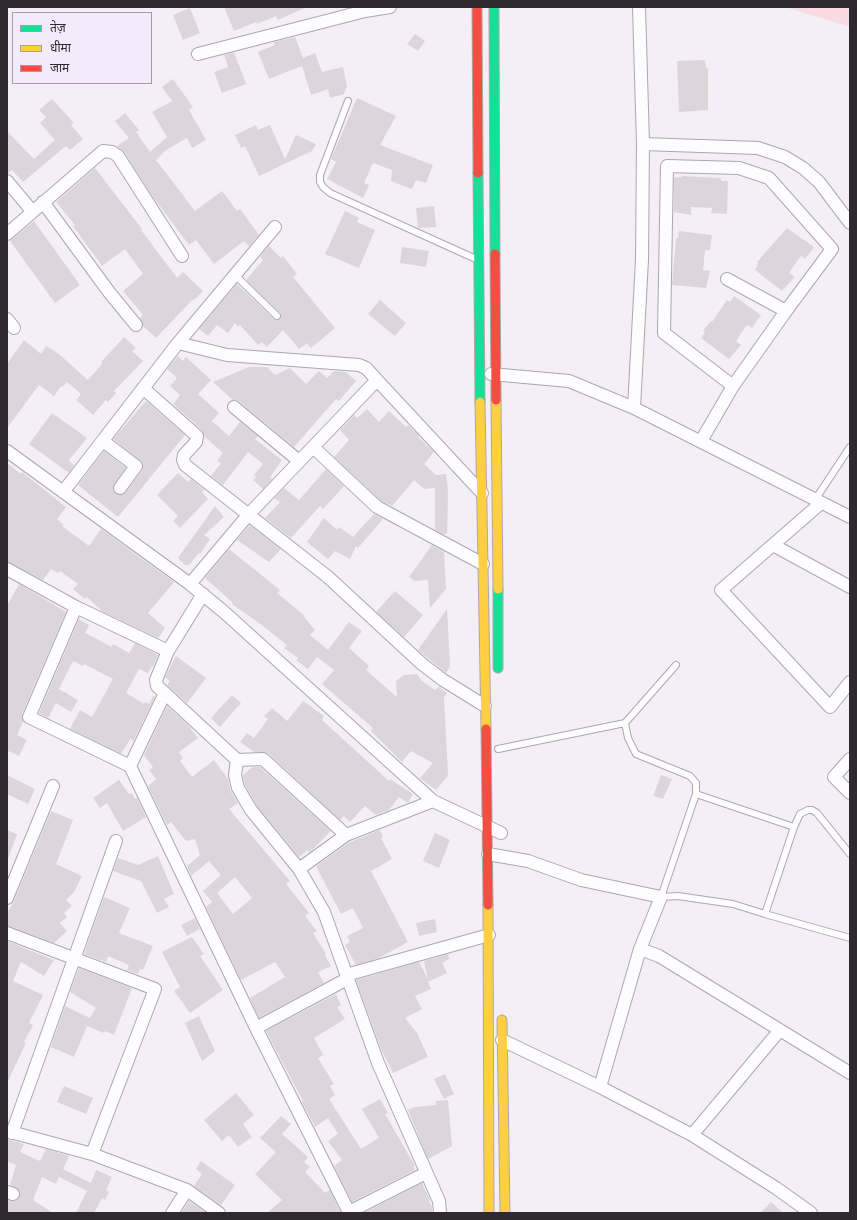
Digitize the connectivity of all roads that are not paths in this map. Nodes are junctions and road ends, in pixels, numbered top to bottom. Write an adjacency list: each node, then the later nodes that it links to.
1 (390, 7): 5 (street)
2 (477, 7): 15 (main road)
3 (494, 7): 23 (main road)
4 (639, 7): 7 (street)
5 (198, 54)
6 (348, 101): 15 (lane)
7 (643, 144): 11 (street); 28 (street)
8 (7, 181): 10 (street)
9 (43, 202): 10 (street); 14 (street); 20 (street)
10 (32, 211): 13 (street)
11 (850, 223)
12 (275, 227): 16 (street)
13 (7, 234)
14 (182, 256)
15 (479, 261): 22 (main road)
16 (235, 274): 19 (lane); 21 (street)
17 (727, 279): 18 (street)
18 (786, 311): 25 (street); 25 (street)
19 (277, 316)
20 (136, 325)
21 (178, 343): 24 (street); 26 (street)
22 (480, 374): 23 (street); 37 (main road)
23 (496, 374): 28 (street); 50 (main road)
24 (376, 380): 32 (street); 37 (street)
25 (733, 386): 30 (street)
26 (143, 388): 29 (street); 39 (street)
27 (234, 407): 34 (street)
28 (634, 408): 30 (street)
29 (103, 441): 35 (street); 36 (street)
30 (701, 441): 38 (street)
31 (850, 446): 38 (lane)
32 (313, 447): 34 (street); 42 (street)
33 (7, 451): 36 (street)
34 (299, 461): 39 (street)
35 (120, 488)
36 (63, 492): 44 (street)
37 (482, 493): 42 (main road)
38 (818, 501): 40 (street); 41 (street)
39 (249, 514): 44 (street); 53 (street)
40 (850, 517)
41 (773, 546): 45 (street); 51 (street)
42 (483, 564): 53 (main road)
43 (7, 569): 47 (street)
44 (190, 584): 46 (street)
45 (850, 587)
46 (203, 594): 48 (street); 62 (street)
47 (76, 607): 48 (street); 58 (street)
48 (168, 651): 52 (street)
49 (676, 665): 54 (lane)
50 (498, 678)
51 (850, 682)
52 (165, 693): 57 (street); 58 (street)
53 (485, 706): 64 (main road)
54 (625, 723): 55 (lane); 61 (lane)
55 (498, 749)
56 (850, 759): 60 (street)
57 (237, 760): 65 (street); 70 (street)
58 (130, 766): 81 (street)
59 (53, 786): 72 (street)
60 (850, 793)
61 (696, 794): 63 (lane); 71 (lane)
62 (433, 800): 64 (street); 65 (street)
63 (794, 827): 69 (lane); 73 (lane)
64 (488, 828): 67 (street); 68 (main road)
65 (346, 835): 70 (street)
66 (116, 841): 78 (street)
67 (501, 844): 68 (street); 71 (street)
68 (488, 854): 75 (main road)
69 (850, 854)
70 (299, 869): 79 (street)
71 (661, 897): 73 (lane); 77 (street)
72 (7, 898)
73 (765, 914): 76 (lane)
74 (7, 933): 78 (street)
75 (489, 935): 79 (street); 95 (main road)
76 (850, 938)
77 (640, 949): 82 (street); 85 (street)
78 (74, 959): 86 (street); 88 (street)
79 (347, 977): 81 (street); 89 (street)
80 (502, 1009): 83 (main road)
81 (256, 1028): 93 (street)
82 (780, 1030): 84 (street); 87 (street)
83 (502, 1040): 85 (street); 96 (main road)
84 (850, 1073)
85 (600, 1087): 87 (street)
86 (10, 1132): 88 (street)
87 (692, 1135): 97 (street)
88 (92, 1154): 90 (street)
89 (426, 1173): 93 (street); 94 (street)
90 (187, 1190): 91 (street); 92 (street)
91 (172, 1213)
92 (219, 1213)
93 (349, 1213)
94 (440, 1213)
95 (489, 1213)
96 (505, 1213)
97 (811, 1213)

